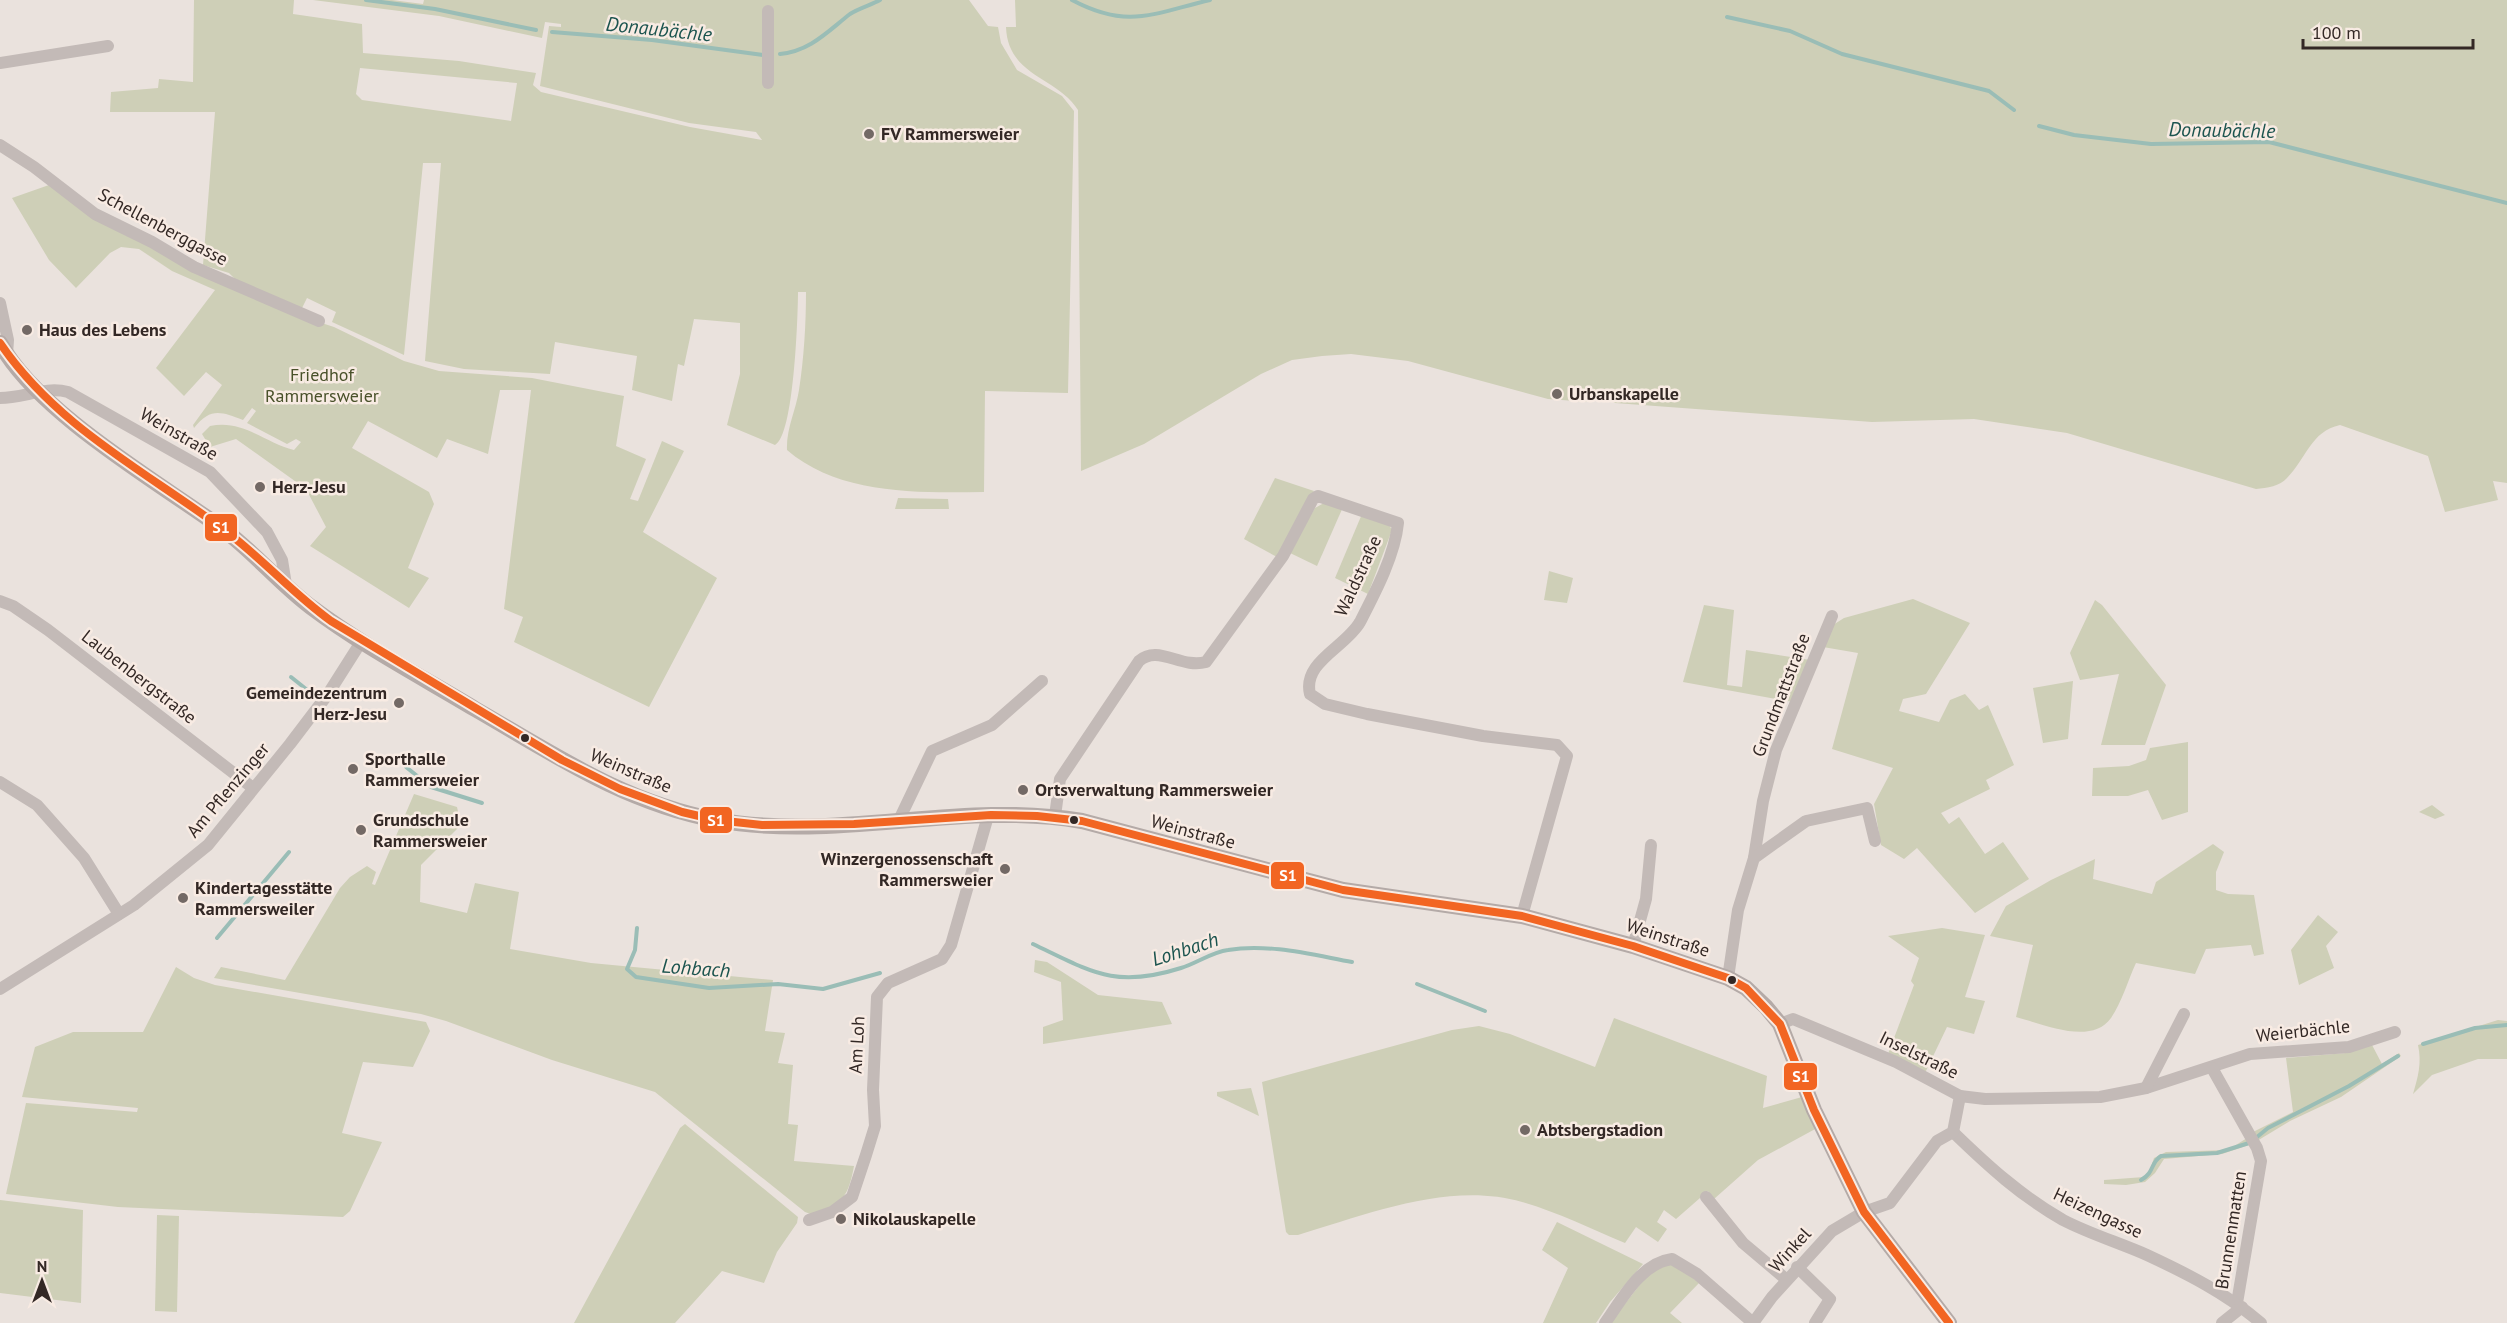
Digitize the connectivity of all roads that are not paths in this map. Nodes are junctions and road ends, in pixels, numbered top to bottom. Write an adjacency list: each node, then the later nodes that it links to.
1 (768, 11): 4 (street)
2 (108, 46): 3 (street)
3 (0, 63)
4 (768, 83)
5 (0, 145): 7 (street, Schellenberggasse)
6 (0, 303): 8 (street, Weinstraße)
7 (319, 321)
8 (3, 349): 9 (street, Weinstraße)
9 (39, 393): 10 (street); 11 (street, Weinstraße); 11 (street, Weinstraße)
10 (0, 398)
11 (285, 585): 14 (street, Weinstraße)
12 (0, 601): 17 (street, Laubenbergstraße)
13 (1832, 616): 23 (street, Grundmattstraße)
14 (362, 642): 17 (street, Am Pflenzinger); 20 (street, Weinstraße)
15 (1042, 681): 20 (street)
16 (0, 782): 24 (street)
17 (253, 788): 24 (street, Am Pflenzinger)
18 (988, 816): 19 (street, Weinstraße); 20 (street, Weinstraße); 38 (street, Am Loh)
19 (1055, 816): 25 (street, Weinstraße); 25 (street, Waldstraße)
20 (898, 822)
21 (1875, 841): 23 (street)
22 (1651, 845): 26 (street)
23 (1754, 858): 27 (street, Grundmattstraße)
24 (119, 914): 28 (street, Am Pflenzinger)
25 (1522, 916): 26 (street, Weinstraße)
26 (1633, 946): 27 (street, Weinstraße)
27 (1728, 978): 30 (street, Weinstraße)
28 (0, 989)
29 (2184, 1014): 33 (street)
30 (1780, 1024): 34 (street, Inselstraße); 37 (street, Weinstraße)
31 (2395, 1032): 32 (street, Weierbächle)
32 (2211, 1068): 33 (street, Weierbächle); 41 (street, Brunnenmatten)
33 (2146, 1088): 34 (street, Weierbächle)
34 (1960, 1096): 35 (street, Inselstraße)
35 (1953, 1132): 37 (street); 41 (street, Heizengasse)
36 (1706, 1197): 40 (street)
37 (1864, 1212): 39 (street, Winkel); 45 (street, Weinstraße)
38 (809, 1220)
39 (1797, 1267): 40 (street, Winkel); 44 (street)
40 (1787, 1280): 42 (street, Winkel)
41 (2240, 1305): 46 (street); 47 (street, Heizengasse)
42 (1753, 1322): 43 (street)
43 (1605, 1323)
44 (1815, 1323)
45 (1949, 1323)
46 (2222, 1323)
47 (2260, 1323)

